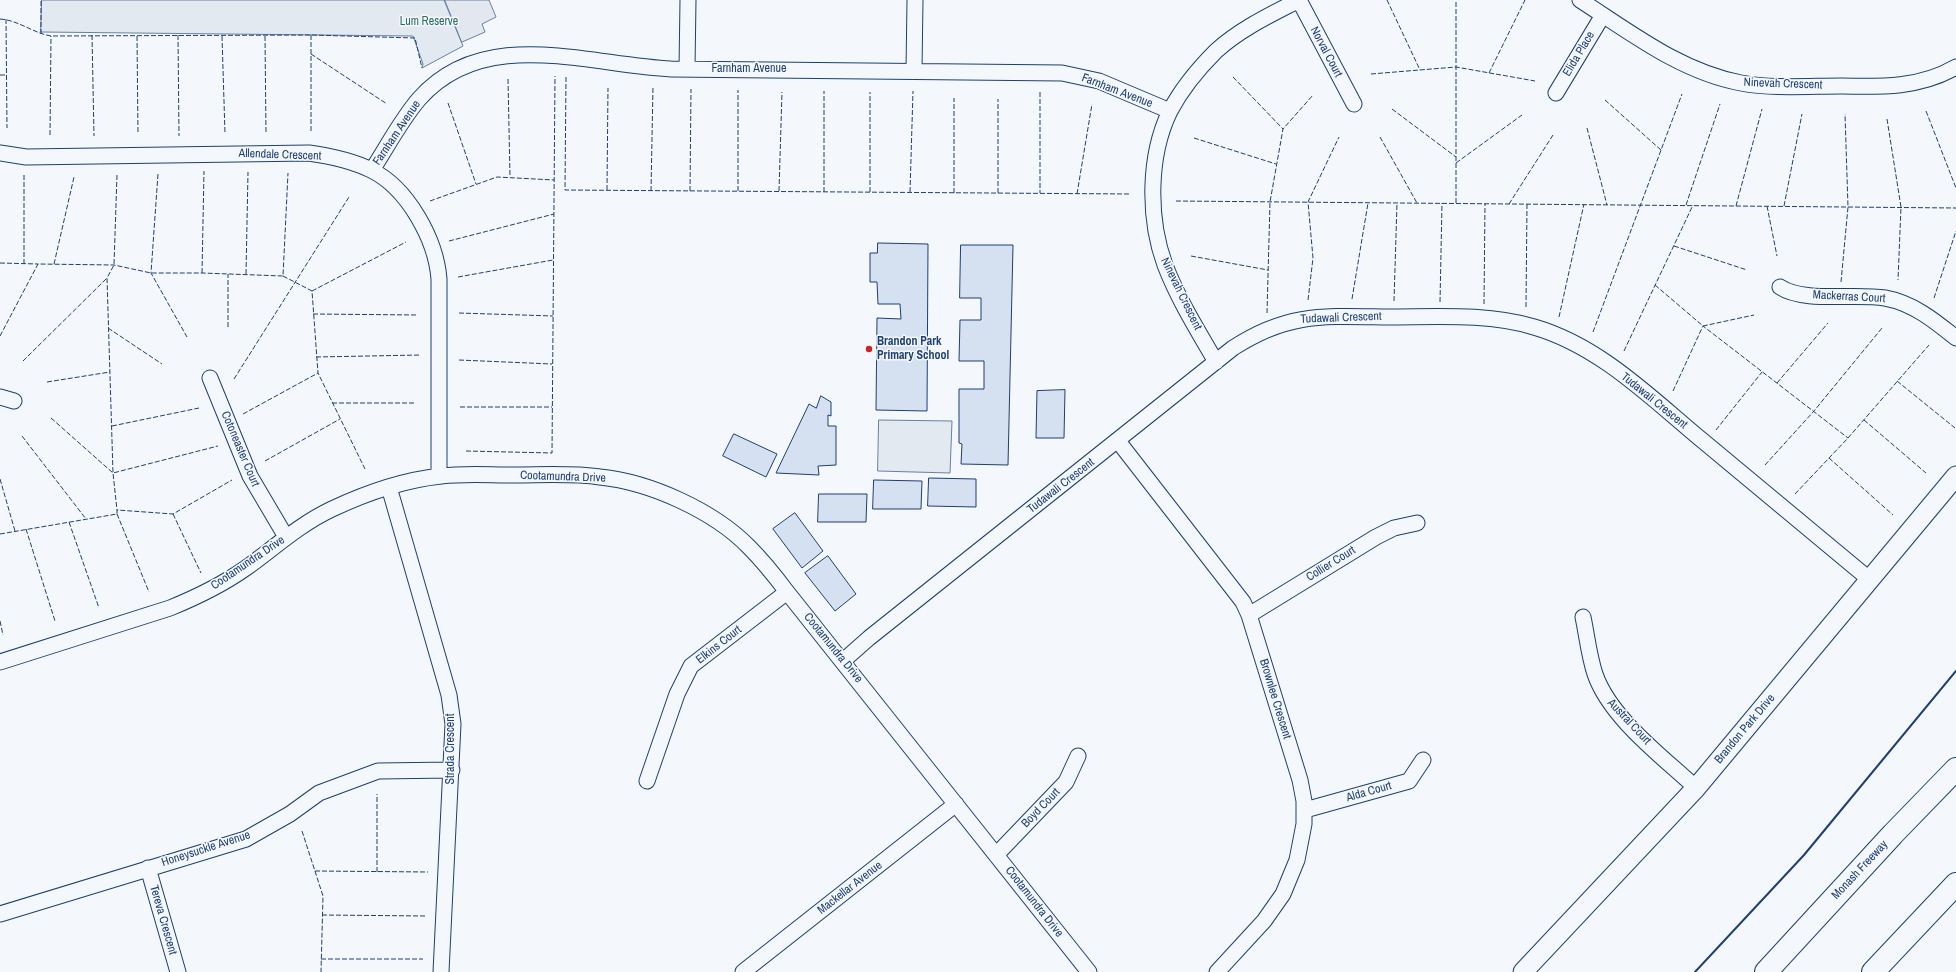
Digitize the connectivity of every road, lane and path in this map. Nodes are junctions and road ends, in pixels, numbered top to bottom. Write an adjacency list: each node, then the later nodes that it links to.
1 (688, 0): 7 (street)
2 (915, 0): 8 (street)
3 (1299, 0): 10 (street, Norval Court); 11 (street, Ninevah Crescent)
4 (1580, 0): 5 (street, Ninevah Crescent)
5 (1603, 15): 6 (street, Ninevah Crescent); 9 (street, Elida Place)
6 (1956, 67)
7 (687, 69): 8 (street, Farnham Avenue); 13 (street, Farnham Avenue)
8 (914, 70): 11 (street, Farnham Avenue)
9 (1556, 93)
10 (1354, 104)
11 (1170, 111): 16 (street, Ninevah Crescent)
12 (0, 153): 13 (street, Allendale Crescent)
13 (372, 170): 19 (street, Allendale Crescent)
14 (1780, 288): 15 (street, Mackerras Court)
15 (1956, 338)
16 (1216, 362): 18 (street, Tudawali Crescent); 24 (street, Tudawali Crescent)
17 (210, 378): 23 (street, Cotoneaster Court)
18 (1118, 441): 26 (street, Brownlee Crescent); 28 (street, Tudawali Crescent)
19 (439, 476): 21 (street, Cootamundra Drive); 25 (street, Cootamundra Drive)
20 (1956, 476): 24 (street, Brandon Park Drive)
21 (389, 487): 23 (street, Cootamundra Drive); 34 (street, Strada Crescent)
22 (1417, 523): 26 (street, Collier Court)
23 (286, 538): 29 (street, Cootamundra Drive)
24 (1869, 580): 36 (street, Brandon Park Drive)
25 (787, 592): 28 (street, Cootamundra Drive); 35 (street, Elkins Court)
26 (1249, 615): 38 (street, Brownlee Crescent)
27 (1583, 617): 36 (street, Austral Court)
28 (843, 661): 37 (street, Cootamundra Drive)
29 (0, 662)
30 (1956, 754): 39 (highway)
31 (1078, 756): 40 (street, Boyd Court)
32 (1423, 760): 38 (street, Alda Court)
33 (1956, 769): 39 (highway, Monash Freeway)
34 (452, 770): 41 (street, Honeysuckle Avenue); 45 (street, Strada Crescent)
35 (647, 781)
36 (1696, 788): 49 (street, Brandon Park Drive)
37 (956, 804): 40 (street, Cootamundra Drive); 46 (street, Mackellar Avenue)
38 (1305, 810): 48 (street, Brownlee Crescent)
39 (1893, 834): 50 (highway, Monash Freeway)
40 (996, 854): 47 (street, Cootamundra Drive)
41 (148, 868): 43 (street, Honeysuckle Avenue); 44 (street, Tereva Crescent)
42 (1956, 884): 51 (highway)
43 (0, 914)
44 (178, 972)
45 (441, 972)
46 (743, 972)
47 (1089, 972)
48 (1217, 972)
49 (1522, 972)
50 (1766, 972)
51 (1873, 972)

